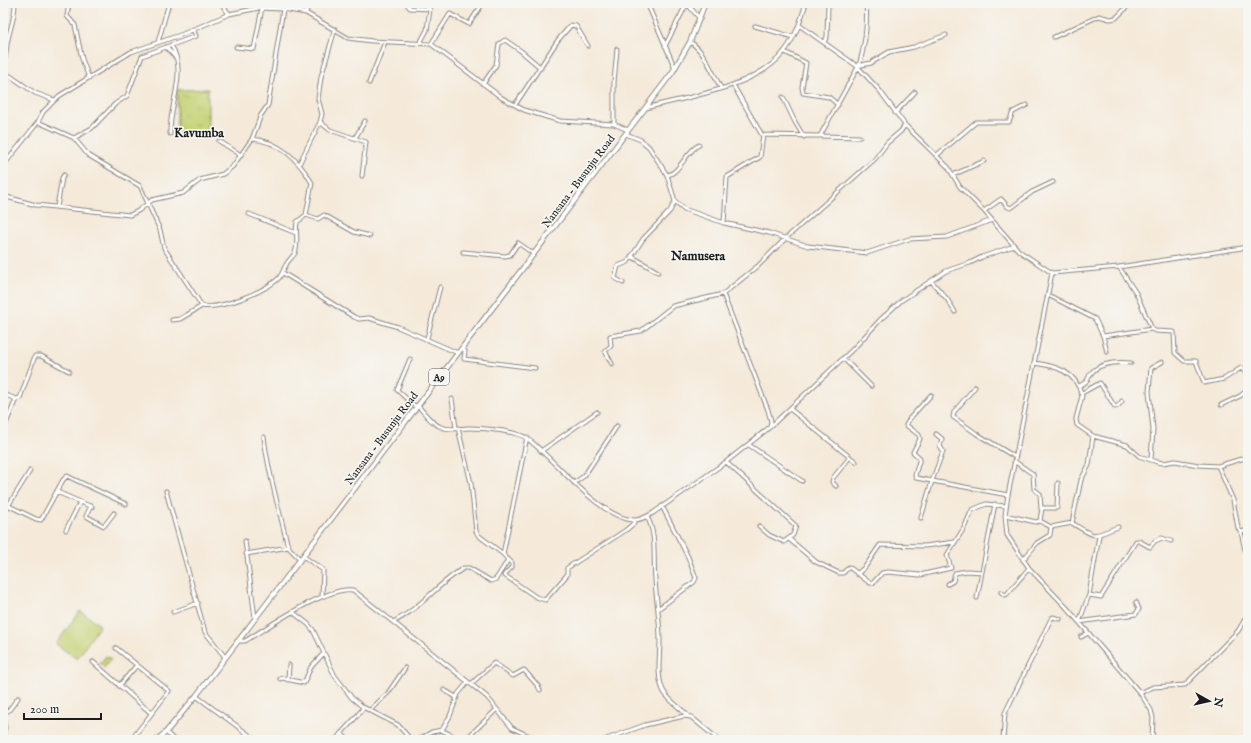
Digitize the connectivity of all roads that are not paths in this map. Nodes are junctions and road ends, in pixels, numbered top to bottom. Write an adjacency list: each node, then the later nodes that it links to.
1 (15, 3): 40 (street)
2 (69, 3): 45 (street)
3 (169, 3): 26 (street)
4 (221, 3): 17 (street)
5 (308, 3): 16 (street)
6 (406, 3): 30 (street)
7 (483, 3): 31 (street)
8 (647, 3): 34 (street)
9 (705, 3): 18 (main road, Nansana - Busunju Road / A9)
10 (806, 3): 20 (street)
11 (837, 3): 29 (street)
12 (866, 3): 41 (street)
13 (1131, 3): 25 (street)
14 (262, 8): 15 (street); 17 (street); 36 (street)
15 (283, 8): 16 (street); 71 (street)
16 (306, 13): 22 (street)
17 (229, 14): 21 (street)
18 (700, 18): 28 (main road, Nansana - Busunju Road / A9); 34 (street)
19 (755, 26): 24 (street)
20 (799, 26): 24 (street); 29 (street)
21 (193, 29): 26 (street); 32 (street)
22 (335, 29): 27 (street); 60 (street)
23 (946, 35): 41 (street)
24 (793, 37): 38 (street)
25 (1054, 37)
26 (158, 42): 45 (street)
27 (385, 42): 30 (street); 46 (street)
28 (690, 42): 43 (main road, Nansana - Busunju Road / A9); 49 (street)
29 (824, 42): 41 (street)
30 (420, 43): 31 (street)
31 (431, 44): 47 (street)
32 (171, 45): 35 (street); 39 (street)
33 (588, 46): 42 (street)
34 (665, 46): 43 (street)
35 (166, 47): 39 (street); 69 (street)
36 (236, 47)
37 (617, 49): 61 (street)
38 (785, 52): 48 (street); 54 (street)
39 (178, 62): 64 (street)
40 (3, 64)
41 (858, 66): 54 (street); 57 (street)
42 (541, 68): 47 (street); 53 (street)
43 (675, 68): 56 (main road, Nansana - Busunju Road / A9)
44 (3, 71): 52 (street)
45 (89, 78): 52 (street)
46 (369, 83)
47 (483, 84): 53 (street)
48 (733, 85): 49 (street); 65 (street)
49 (720, 88): 56 (street)
50 (915, 92): 57 (street)
51 (783, 97): 67 (street)
52 (54, 100): 59 (street)
53 (515, 105): 61 (street)
54 (838, 105): 66 (street)
55 (1027, 105): 75 (street)
56 (646, 108): 63 (main road, Nansana - Busunju Road / A9)
57 (895, 113): 62 (street)
58 (365, 121): 70 (street)
59 (38, 122): 69 (street); 78 (street)
60 (320, 122): 70 (street); 77 (street)
61 (614, 124): 63 (street)
62 (905, 125): 75 (street); 95 (street)
63 (627, 132): 82 (street); 99 (main road, Nansana - Busunju Road / A9)
64 (170, 134)
65 (763, 135): 67 (street); 92 (street)
66 (820, 136): 67 (street); 68 (street)
67 (804, 137)
68 (860, 137)
69 (74, 138): 86 (street)
70 (355, 138): 81 (street)
71 (252, 139): 74 (street); 77 (street)
72 (219, 141): 74 (street)
73 (700, 145): 82 (street)
74 (241, 155): 86 (street)
75 (937, 155): 80 (street)
76 (984, 161): 80 (street)
77 (299, 164): 90 (street)
78 (3, 166)
79 (64, 175): 87 (street)
80 (953, 175): 88 (street)
81 (362, 176)
82 (667, 176): 85 (street)
83 (1053, 182): 88 (street)
84 (3, 196): 87 (street)
85 (675, 201): 92 (street); 100 (street)
86 (148, 203): 87 (street); 110 (street)
87 (57, 207)
88 (984, 211): 91 (street)
89 (249, 214): 93 (street)
90 (306, 215): 93 (street); 94 (street)
91 (992, 220): 95 (street); 96 (street)
92 (724, 223): 95 (street)
93 (296, 233): 104 (street)
94 (370, 236)
95 (786, 238): 108 (street)
96 (1014, 246): 103 (street); 105 (street)
97 (1248, 246): 101 (street)
98 (462, 252): 99 (street)
99 (534, 254): 116 (main road, Nansana - Busunju Road / A9)
100 (631, 256): 102 (street); 106 (street)
101 (1119, 267): 103 (street); 113 (street)
102 (658, 272)
103 (1052, 273): 109 (street)
104 (283, 274): 110 (street); 115 (street)
105 (931, 281): 111 (street); 119 (street)
106 (623, 283)
107 (440, 287): 115 (street)
108 (723, 294): 123 (street); 143 (street)
109 (1048, 295): 114 (street); 124 (street)
110 (202, 306): 112 (street)
111 (955, 312)
112 (172, 320)
113 (1152, 329): 114 (street); 127 (street)
114 (1103, 336): 117 (street)
115 (427, 338): 118 (street)
116 (462, 348): 118 (main road, Nansana - Busunju Road / A9); 125 (street)
117 (1107, 352)
118 (458, 353): 139 (main road, Nansana - Busunju Road / A9)
119 (843, 358): 128 (street); 140 (street)
120 (410, 359): 139 (street)
121 (1162, 362): 155 (street)
122 (1130, 363): 129 (street)
123 (612, 364)
124 (1034, 364): 129 (street); 154 (street)
125 (535, 368)
126 (68, 371): 135 (street)
127 (1248, 375)
128 (871, 386)
129 (1079, 386): 132 (street)
130 (975, 387): 154 (street)
131 (1248, 390): 138 (street)
132 (1082, 393): 137 (street); 147 (street)
133 (3, 394): 135 (street)
134 (931, 395): 161 (street)
135 (16, 398): 145 (street)
136 (452, 399): 144 (street)
137 (1122, 401)
138 (1221, 405)
139 (416, 406): 144 (street); 198 (main road, Nansana - Busunju Road / A9)
140 (790, 409): 143 (street); 153 (street)
141 (596, 412): 151 (street)
142 (617, 426): 162 (street)
143 (770, 427): 150 (street)
144 (457, 428): 149 (street); 197 (street)
145 (3, 431)
146 (936, 434): 161 (street)
147 (1093, 436): 155 (street); 182 (street)
148 (264, 437): 195 (street)
149 (527, 437): 151 (street); 197 (street)
150 (750, 444): 156 (street); 160 (street)
151 (541, 451): 162 (street)
152 (1248, 457): 158 (street)
153 (850, 458): 157 (street); 164 (street)
154 (1015, 459): 167 (street); 175 (street)
155 (1151, 460): 158 (street)
156 (726, 462): 173 (street); 191 (street)
157 (856, 462)
158 (1218, 466): 188 (street)
159 (30, 471): 172 (street)
160 (802, 481)
161 (932, 481): 167 (street); 179 (street)
162 (574, 483): 180 (street)
163 (1058, 483): 175 (street)
164 (836, 486)
165 (166, 491): 213 (street)
166 (57, 492): 168 (street); 170 (street); 172 (street)
167 (1008, 495): 174 (street)
168 (80, 502): 176 (street); 187 (street)
169 (3, 503): 172 (street)
170 (126, 504)
171 (995, 504): 174 (street); 194 (street); 204 (street)
172 (8, 506)
173 (662, 506): 178 (street); 214 (street)
174 (1006, 506): 177 (street)
175 (1041, 509): 181 (street)
176 (114, 513)
177 (1005, 515): 181 (street); 200 (street)
178 (647, 516): 180 (street); 214 (street)
179 (921, 518)
180 (635, 520): 199 (street)
181 (1040, 521): 184 (street)
182 (1072, 523): 184 (street); 190 (street)
183 (759, 526): 191 (street)
184 (1051, 527): 200 (street)
185 (1118, 527): 190 (street)
186 (1248, 527): 188 (street)
187 (66, 530)
188 (1241, 532): 189 (street); 201 (street)
189 (1248, 534)
190 (1099, 536): 209 (street)
191 (789, 539): 206 (street)
192 (245, 541): 196 (street)
193 (1171, 541): 209 (street)
194 (956, 542): 202 (street); 206 (street)
195 (289, 547): 196 (street); 198 (street)
196 (246, 554): 218 (street)
197 (503, 554): 199 (street)
198 (301, 558): 210 (street); 218 (main road, Nansana - Busunju Road / A9)
199 (508, 559): 220 (street)
200 (1024, 560): 203 (street)
201 (1248, 563)
202 (951, 568): 205 (street); 206 (street)
203 (1029, 568): 208 (street); 221 (street)
204 (982, 572): 205 (street); 211 (street)
205 (955, 573): 207 (street)
206 (857, 574)
207 (948, 584)
208 (1001, 592)
209 (1089, 595): 221 (street)
210 (322, 597): 216 (street); 220 (street)
211 (976, 598)
212 (1136, 602): 221 (street)
213 (198, 603): 215 (street); 227 (street)
214 (658, 609): 247 (street)
215 (173, 612)
216 (294, 613): 224 (street); 226 (street)
217 (1248, 614): 238 (street)
218 (255, 618): 224 (main road, Nansana - Busunju Road / A9)
219 (1060, 619): 264 (street)
220 (393, 622): 234 (street)
221 (1079, 622): 222 (street)
222 (1088, 633): 223 (street); 238 (street)
223 (1081, 637)
224 (237, 640): 227 (main road, Nansana - Busunju Road / A9)
225 (116, 648): 229 (street)
226 (323, 654): 233 (street); 242 (street)
227 (225, 657): 239 (main road, Nansana - Busunju Road / A9)
228 (93, 662): 235 (street)
229 (137, 665): 235 (street); 245 (street)
230 (289, 666): 233 (street)
231 (405, 668): 243 (street)
232 (280, 679): 233 (street)
233 (288, 680)
234 (470, 683): 237 (street); 240 (street); 244 (street)
235 (119, 686): 245 (street)
236 (444, 690): 240 (street)
237 (540, 690)
238 (1140, 693): 265 (street)
239 (196, 696): 249 (main road, Nansana - Busunju Road / A9); 255 (street)
240 (456, 697): 248 (street)
241 (18, 698): 246 (street)
242 (363, 707): 243 (street); 250 (street)
243 (371, 709): 258 (street)
244 (496, 710): 260 (street); 261 (street)
245 (152, 713): 252 (street)
246 (3, 716): 251 (street)
247 (688, 716): 262 (street); 263 (street)
248 (441, 730): 259 (street); 260 (street)
249 (166, 732): 253 (main road, Nansana - Busunju Road / A9); 254 (street)
250 (340, 733): 256 (street); 257 (street)
251 (3, 734)
252 (131, 740)
253 (157, 740)
254 (174, 740)
255 (256, 740)
256 (336, 740)
257 (348, 740)
258 (411, 740)
259 (418, 740)
260 (462, 740)
261 (538, 740)
262 (604, 740)
263 (719, 740)
264 (1003, 740)
265 (1152, 740)

